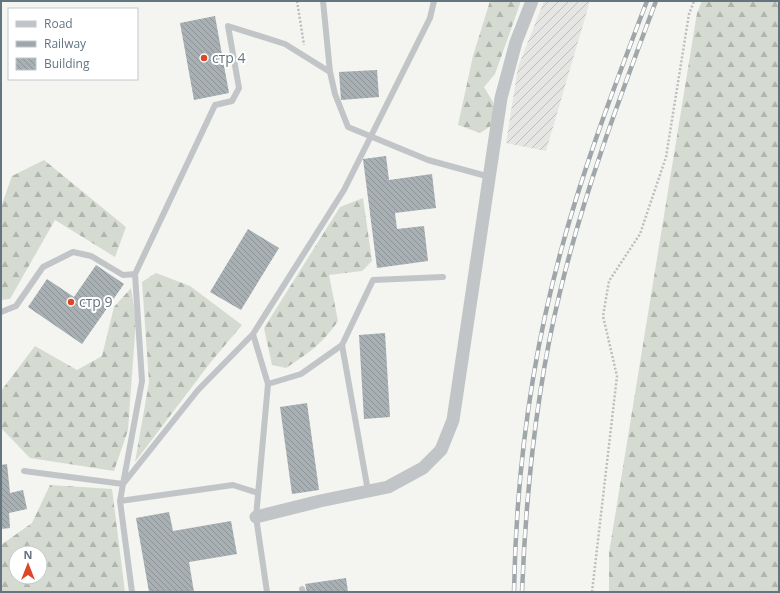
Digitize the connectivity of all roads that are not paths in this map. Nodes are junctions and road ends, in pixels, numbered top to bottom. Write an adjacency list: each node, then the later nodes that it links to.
1 (323, 1): 4 (lane)
2 (434, 1): 5 (lane)
3 (532, 1): 6 (street)
4 (330, 72): 5 (lane); 7 (lane)
5 (370, 137): 6 (lane); 10 (lane)
6 (490, 177): 15 (street)
7 (135, 274): 9 (lane); 14 (lane)
8 (443, 277): 11 (lane)
9 (1, 312)
10 (253, 334): 12 (lane); 14 (lane)
11 (342, 345): 12 (lane); 15 (lane)
12 (268, 384): 16 (lane)
13 (24, 471): 14 (lane)
14 (123, 484): 17 (lane)
15 (368, 492): 18 (street)
16 (258, 493): 17 (lane); 18 (lane)
17 (120, 501): 19 (lane)
18 (256, 517): 20 (lane)
19 (132, 592)
20 (267, 592)

